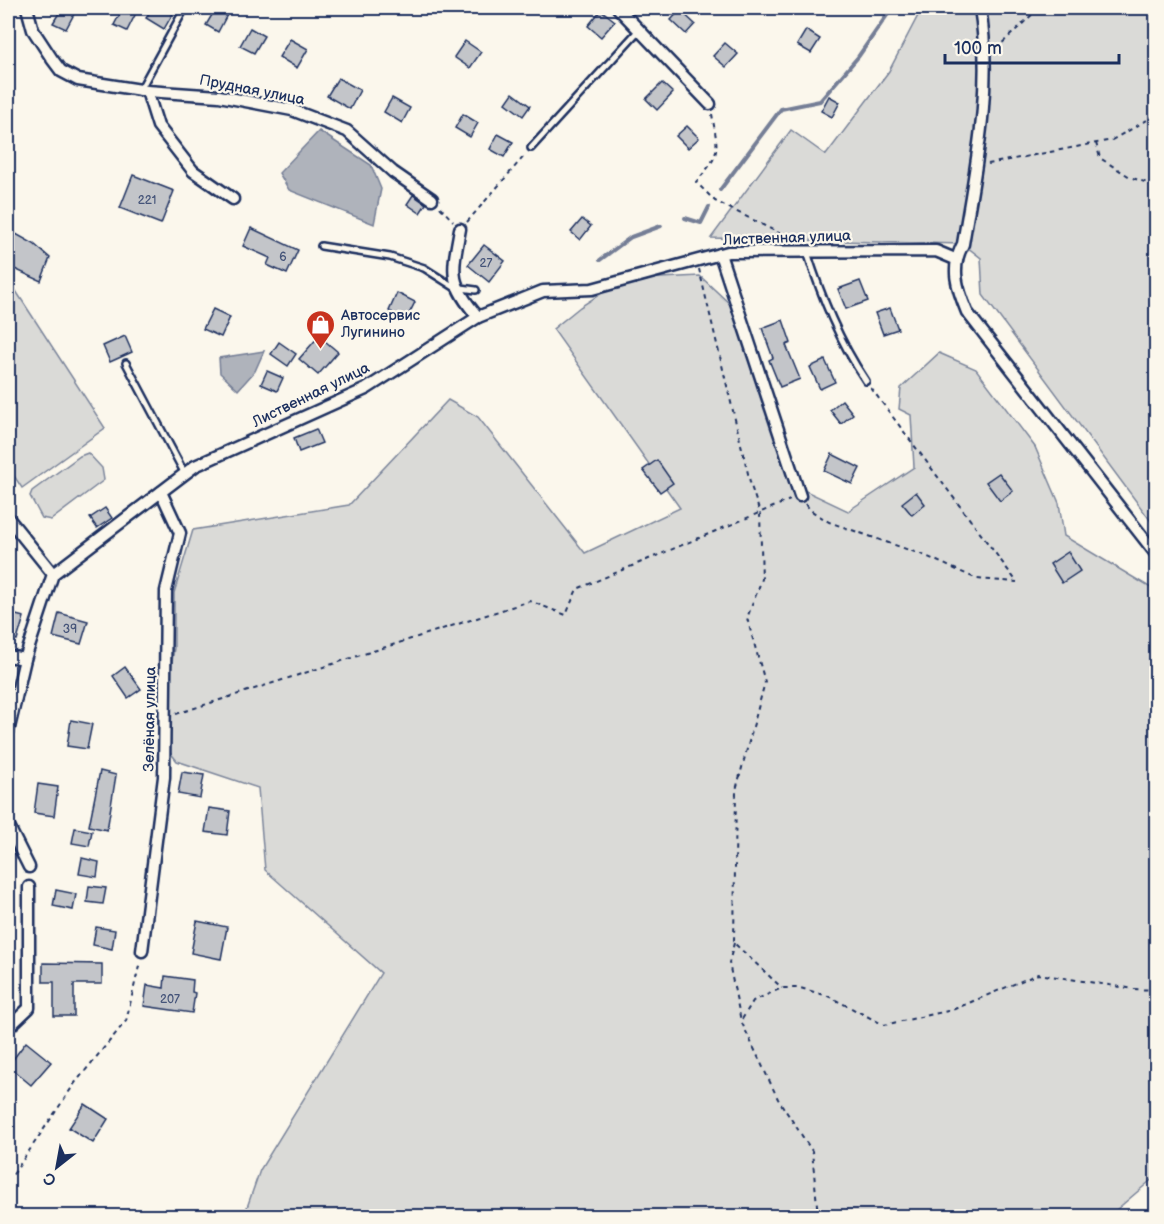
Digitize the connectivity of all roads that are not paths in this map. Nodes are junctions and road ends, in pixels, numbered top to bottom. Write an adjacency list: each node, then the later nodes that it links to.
1 (27, 8): 6 (street, Прудная улица)
2 (185, 8): 6 (lane)
3 (618, 8): 5 (street)
4 (980, 8): 15 (street)
5 (639, 30): 7 (street); 8 (lane)
6 (143, 90): 9 (street); 10 (street, Прудная улица)
7 (710, 104)
8 (531, 148)
9 (233, 199)
10 (432, 199)
11 (460, 229): 16 (street)
12 (321, 246): 16 (lane)
13 (807, 250): 14 (street, Лиственная улица); 15 (street, Лиственная улица); 20 (lane)
14 (720, 254): 18 (street, Лиственная улица); 23 (street)
15 (955, 259): 25 (street)
16 (457, 287): 17 (lane); 18 (street)
17 (476, 290)
18 (478, 317): 21 (street, Лиственная улица)
19 (126, 363): 21 (lane)
20 (866, 381)
21 (185, 474): 22 (street, Лиственная улица)
22 (161, 492): 26 (street, Лиственная улица); 33 (street, Зелёная улица)
23 (800, 496)
24 (8, 518): 26 (street)
25 (1156, 554)
26 (53, 574): 28 (street)
27 (8, 656): 28 (street)
28 (25, 659): 29 (street)
29 (8, 732)
30 (8, 825): 31 (street)
31 (29, 867)
32 (29, 887): 34 (street)
33 (142, 951)
34 (8, 1028)

